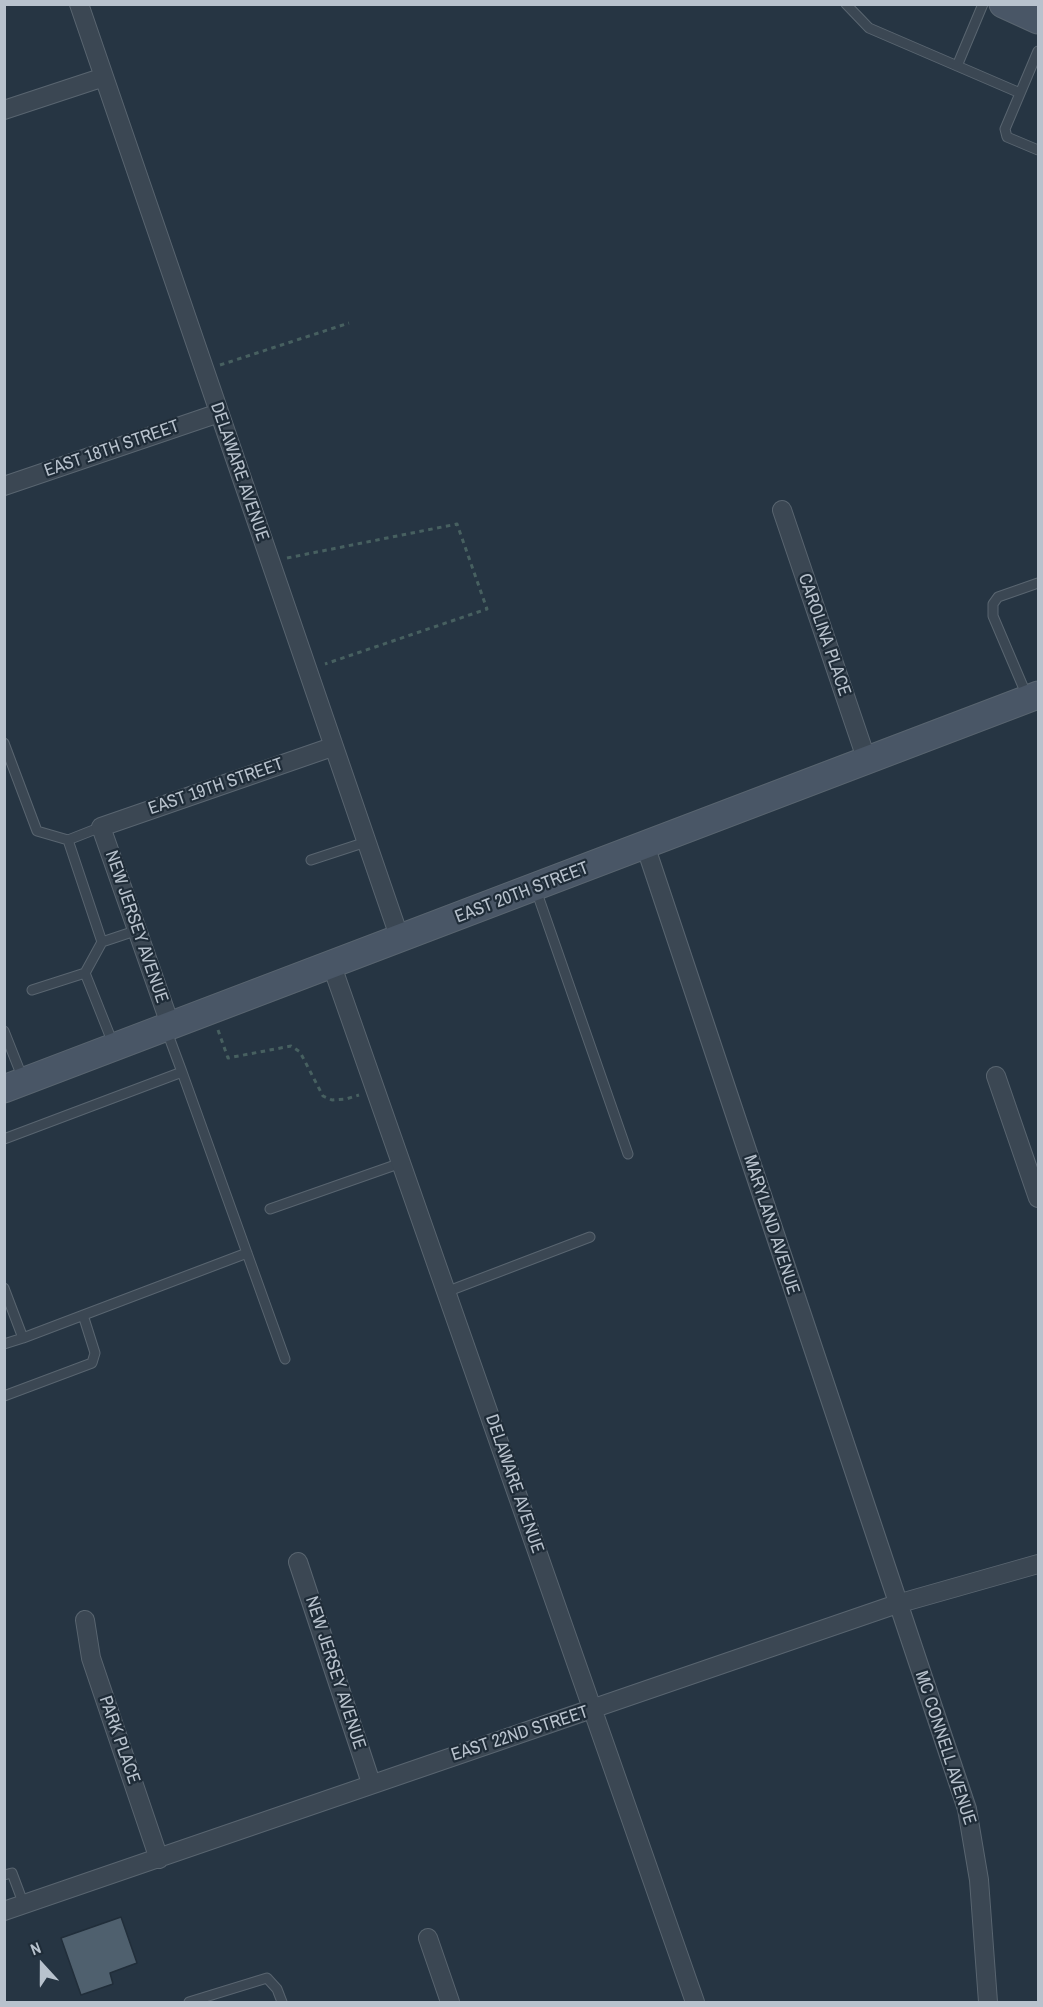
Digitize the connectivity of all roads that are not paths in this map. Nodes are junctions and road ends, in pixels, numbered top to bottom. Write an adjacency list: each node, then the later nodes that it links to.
1 (79, 4): 8 (street, DELAWARE AVENUE)
2 (846, 4): 7 (lane)
3 (983, 4): 7 (lane)
4 (1003, 4): 5 (main road)
5 (1038, 20)
6 (1038, 51): 9 (lane)
7 (957, 66): 9 (lane)
8 (104, 77): 10 (street); 12 (street, DELAWARE AVENUE)
9 (1020, 93): 11 (lane)
10 (4, 110)
11 (1038, 150)
12 (219, 412): 13 (street, EAST 18TH STREET); 18 (street, DELAWARE AVENUE)
13 (4, 486)
14 (782, 510): 19 (street, CAROLINA PLACE)
15 (1038, 583): 16 (lane)
16 (1033, 697): 19 (main road, EAST 20TH STREET)
17 (4, 743): 21 (lane)
18 (332, 747): 20 (street, EAST 19TH STREET); 22 (street, DELAWARE AVENUE)
19 (867, 760): 23 (main road, EAST 20TH STREET)
20 (101, 827): 21 (lane); 26 (street, NEW JERSEY AVENUE)
21 (68, 840): 28 (lane)
22 (366, 842): 24 (lane); 27 (street, DELAWARE AVENUE)
23 (645, 845): 25 (main road, EAST 20TH STREET); 54 (street, MARYLAND AVENUE)
24 (311, 860)
25 (535, 888): 27 (main road, EAST 20TH STREET); 39 (lane)
26 (138, 930): 28 (lane); 32 (street, NEW JERSEY AVENUE)
27 (400, 939): 29 (main road, EAST 20TH STREET)
28 (102, 942): 30 (lane)
29 (332, 966): 32 (main road, EAST 20TH STREET); 40 (street, DELAWARE AVENUE)
30 (85, 973): 31 (lane); 34 (lane)
31 (32, 990)
32 (168, 1028): 34 (main road, EAST 20TH STREET); 35 (lane)
33 (4, 1031): 37 (lane)
34 (115, 1048): 37 (main road, EAST 20TH STREET)
35 (182, 1072): 38 (lane); 44 (lane)
36 (996, 1076): 41 (street)
37 (14, 1086)
38 (4, 1139)
39 (628, 1154)
40 (401, 1162): 42 (lane); 46 (street, DELAWARE AVENUE)
41 (1038, 1198)
42 (270, 1209)
43 (590, 1237): 46 (lane)
44 (247, 1253): 47 (lane); 50 (lane)
45 (4, 1288): 48 (lane)
46 (446, 1292): 56 (street, DELAWARE AVENUE)
47 (84, 1315): 48 (lane); 51 (lane)
48 (22, 1338): 49 (lane)
49 (4, 1344)
50 (285, 1359)
51 (4, 1396)
52 (298, 1562): 57 (street, NEW JERSEY AVENUE)
53 (1038, 1564): 54 (street, EAST 22ND STREET)
54 (897, 1604): 56 (street, EAST 22ND STREET); 67 (street, MC CONNELL AVENUE)
55 (85, 1620): 58 (street, PARK PLACE)
56 (593, 1710): 57 (street, EAST 22ND STREET); 66 (street, DELAWARE AVENUE)
57 (371, 1784): 58 (street, EAST 22ND STREET)
58 (159, 1859): 60 (street, EAST 22ND STREET)
59 (4, 1875): 60 (lane)
60 (24, 1905): 61 (street, EAST 22ND STREET)
61 (4, 1911)
62 (428, 1938): 65 (street)
63 (189, 2002): 64 (lane)
64 (282, 2002)
65 (450, 2002)
66 (695, 2002)
67 (988, 2002)

